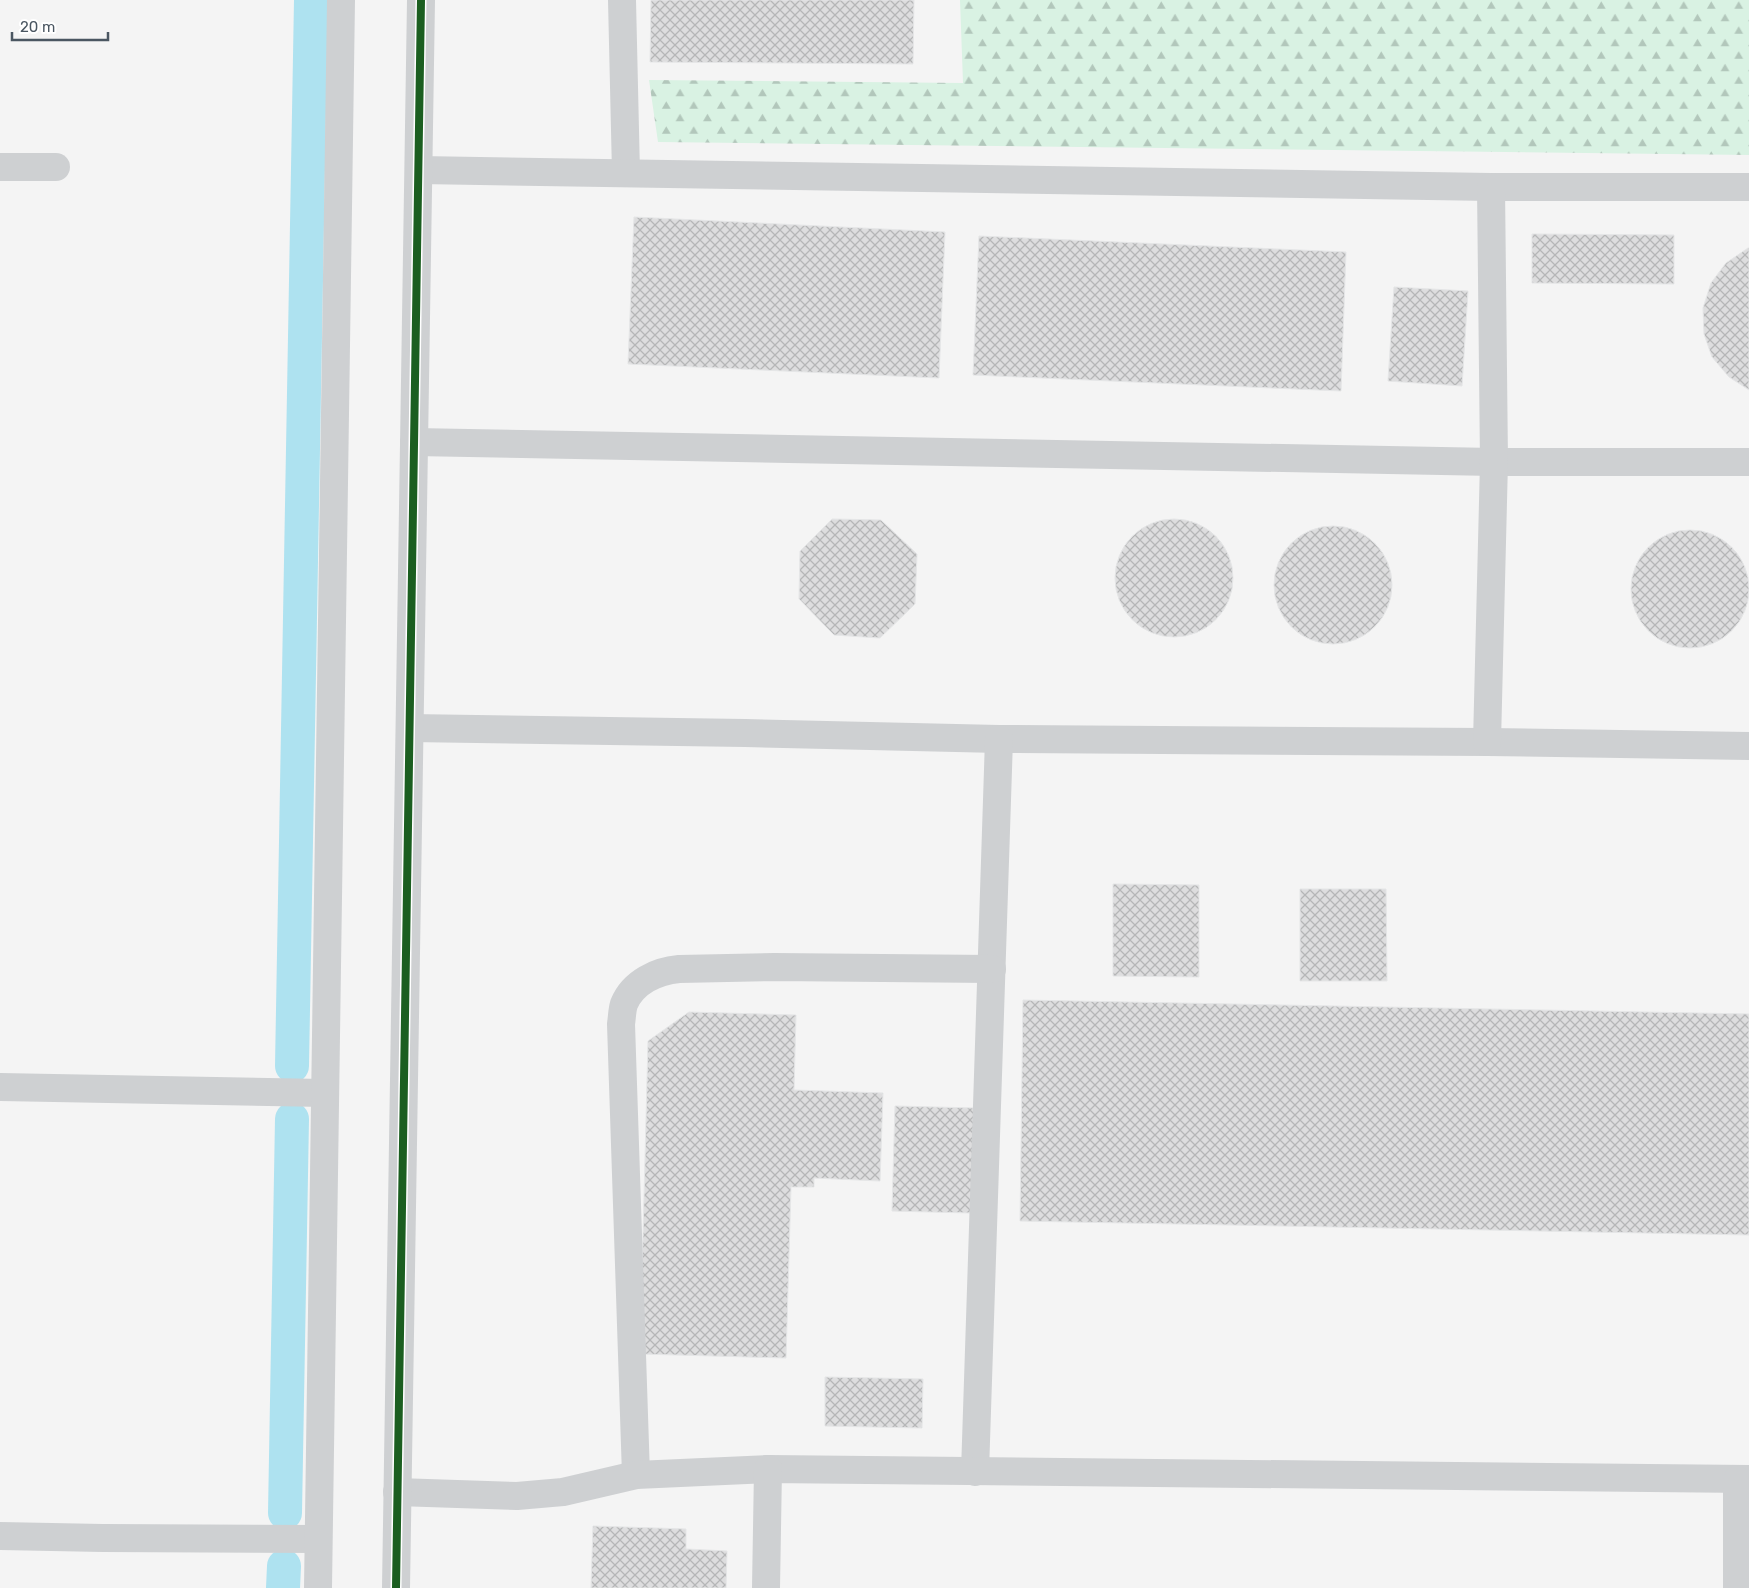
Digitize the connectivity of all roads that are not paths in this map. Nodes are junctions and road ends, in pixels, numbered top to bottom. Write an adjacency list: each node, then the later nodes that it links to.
1 (341, 0): 19 (street)
2 (421, 0): 6 (street)
3 (622, 0): 7 (street)
4 (0, 167): 5 (street)
5 (56, 167)
6 (419, 170): 7 (street); 10 (street)
7 (626, 173): 8 (street)
8 (1492, 187): 9 (street); 11 (street)
9 (1749, 187)
10 (414, 442): 11 (street); 13 (street)
11 (1494, 462): 12 (street); 15 (street)
12 (1749, 462)
13 (410, 728): 14 (street); 24 (street)
14 (999, 739): 15 (street); 17 (street)
15 (1487, 742): 16 (street)
16 (1749, 746)
17 (992, 969): 21 (street); 22 (street)
18 (0, 1087): 19 (street)
19 (325, 1093): 26 (street)
20 (768, 1469): 21 (street); 22 (street); 29 (street)
21 (975, 1472): 23 (street)
22 (636, 1475): 24 (street)
23 (1743, 1479): 30 (street)
24 (397, 1492): 28 (street)
25 (0, 1536): 26 (street)
26 (318, 1539): 27 (street)
27 (318, 1588)
28 (396, 1588)
29 (766, 1588)
30 (1737, 1588)

